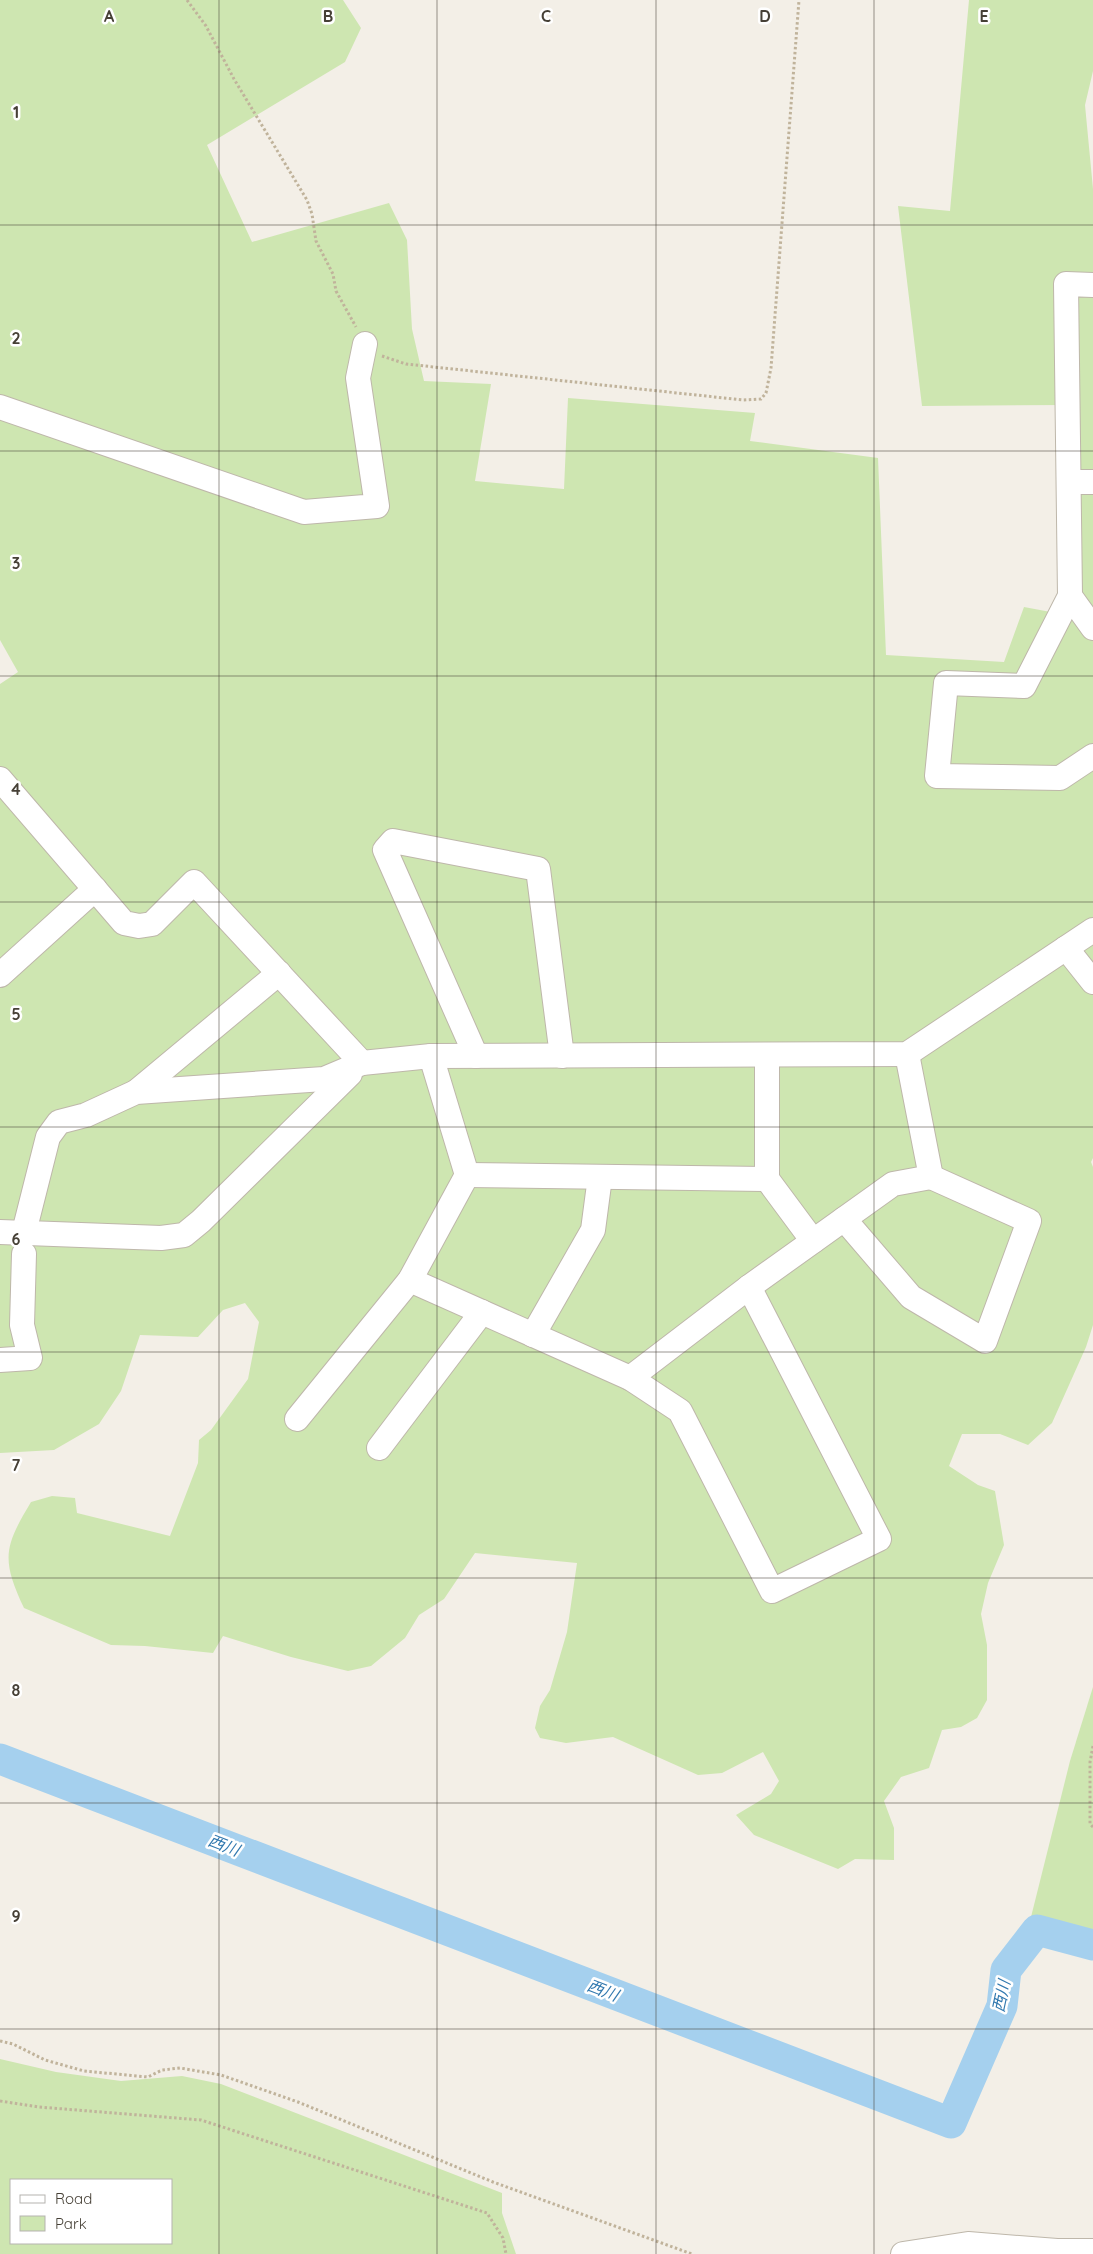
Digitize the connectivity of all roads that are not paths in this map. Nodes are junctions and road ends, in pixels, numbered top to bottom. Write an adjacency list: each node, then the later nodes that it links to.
1 (1093, 285): 4 (street)
2 (365, 344): 3 (street)
3 (0, 407)
4 (1069, 482): 5 (street); 6 (street)
5 (1093, 482)
6 (1070, 596): 7 (street); 8 (street)
7 (1093, 628)
8 (1093, 756)
9 (0, 780): 10 (street)
10 (95, 889): 13 (street); 14 (street)
11 (1093, 930): 12 (street)
12 (1066, 948): 15 (street); 16 (street)
13 (0, 974)
14 (279, 974): 21 (street); 22 (street)
15 (1093, 982)
16 (906, 1054): 17 (street); 25 (street)
17 (766, 1055): 20 (street); 26 (street)
18 (431, 1056): 19 (street); 21 (street); 23 (street)
19 (476, 1056): 20 (street); 20 (street)
20 (562, 1056)
21 (362, 1062): 22 (street); 30 (street)
22 (136, 1092): 30 (street)
23 (467, 1175): 24 (street); 31 (street)
24 (600, 1177): 26 (street); 34 (street)
25 (931, 1177): 27 (street); 27 (street)
26 (767, 1179): 29 (street)
27 (844, 1219): 29 (street)
28 (0, 1232): 30 (street)
29 (813, 1241): 32 (street)
30 (24, 1243): 35 (street)
31 (410, 1280): 33 (street); 37 (street)
32 (748, 1287): 36 (street); 36 (street)
33 (482, 1312): 34 (street); 38 (street)
34 (533, 1334): 36 (street)
35 (0, 1360)
36 (630, 1378)
37 (297, 1419)
38 (379, 1448)
39 (1093, 2251): 40 (street)
40 (903, 2254)

